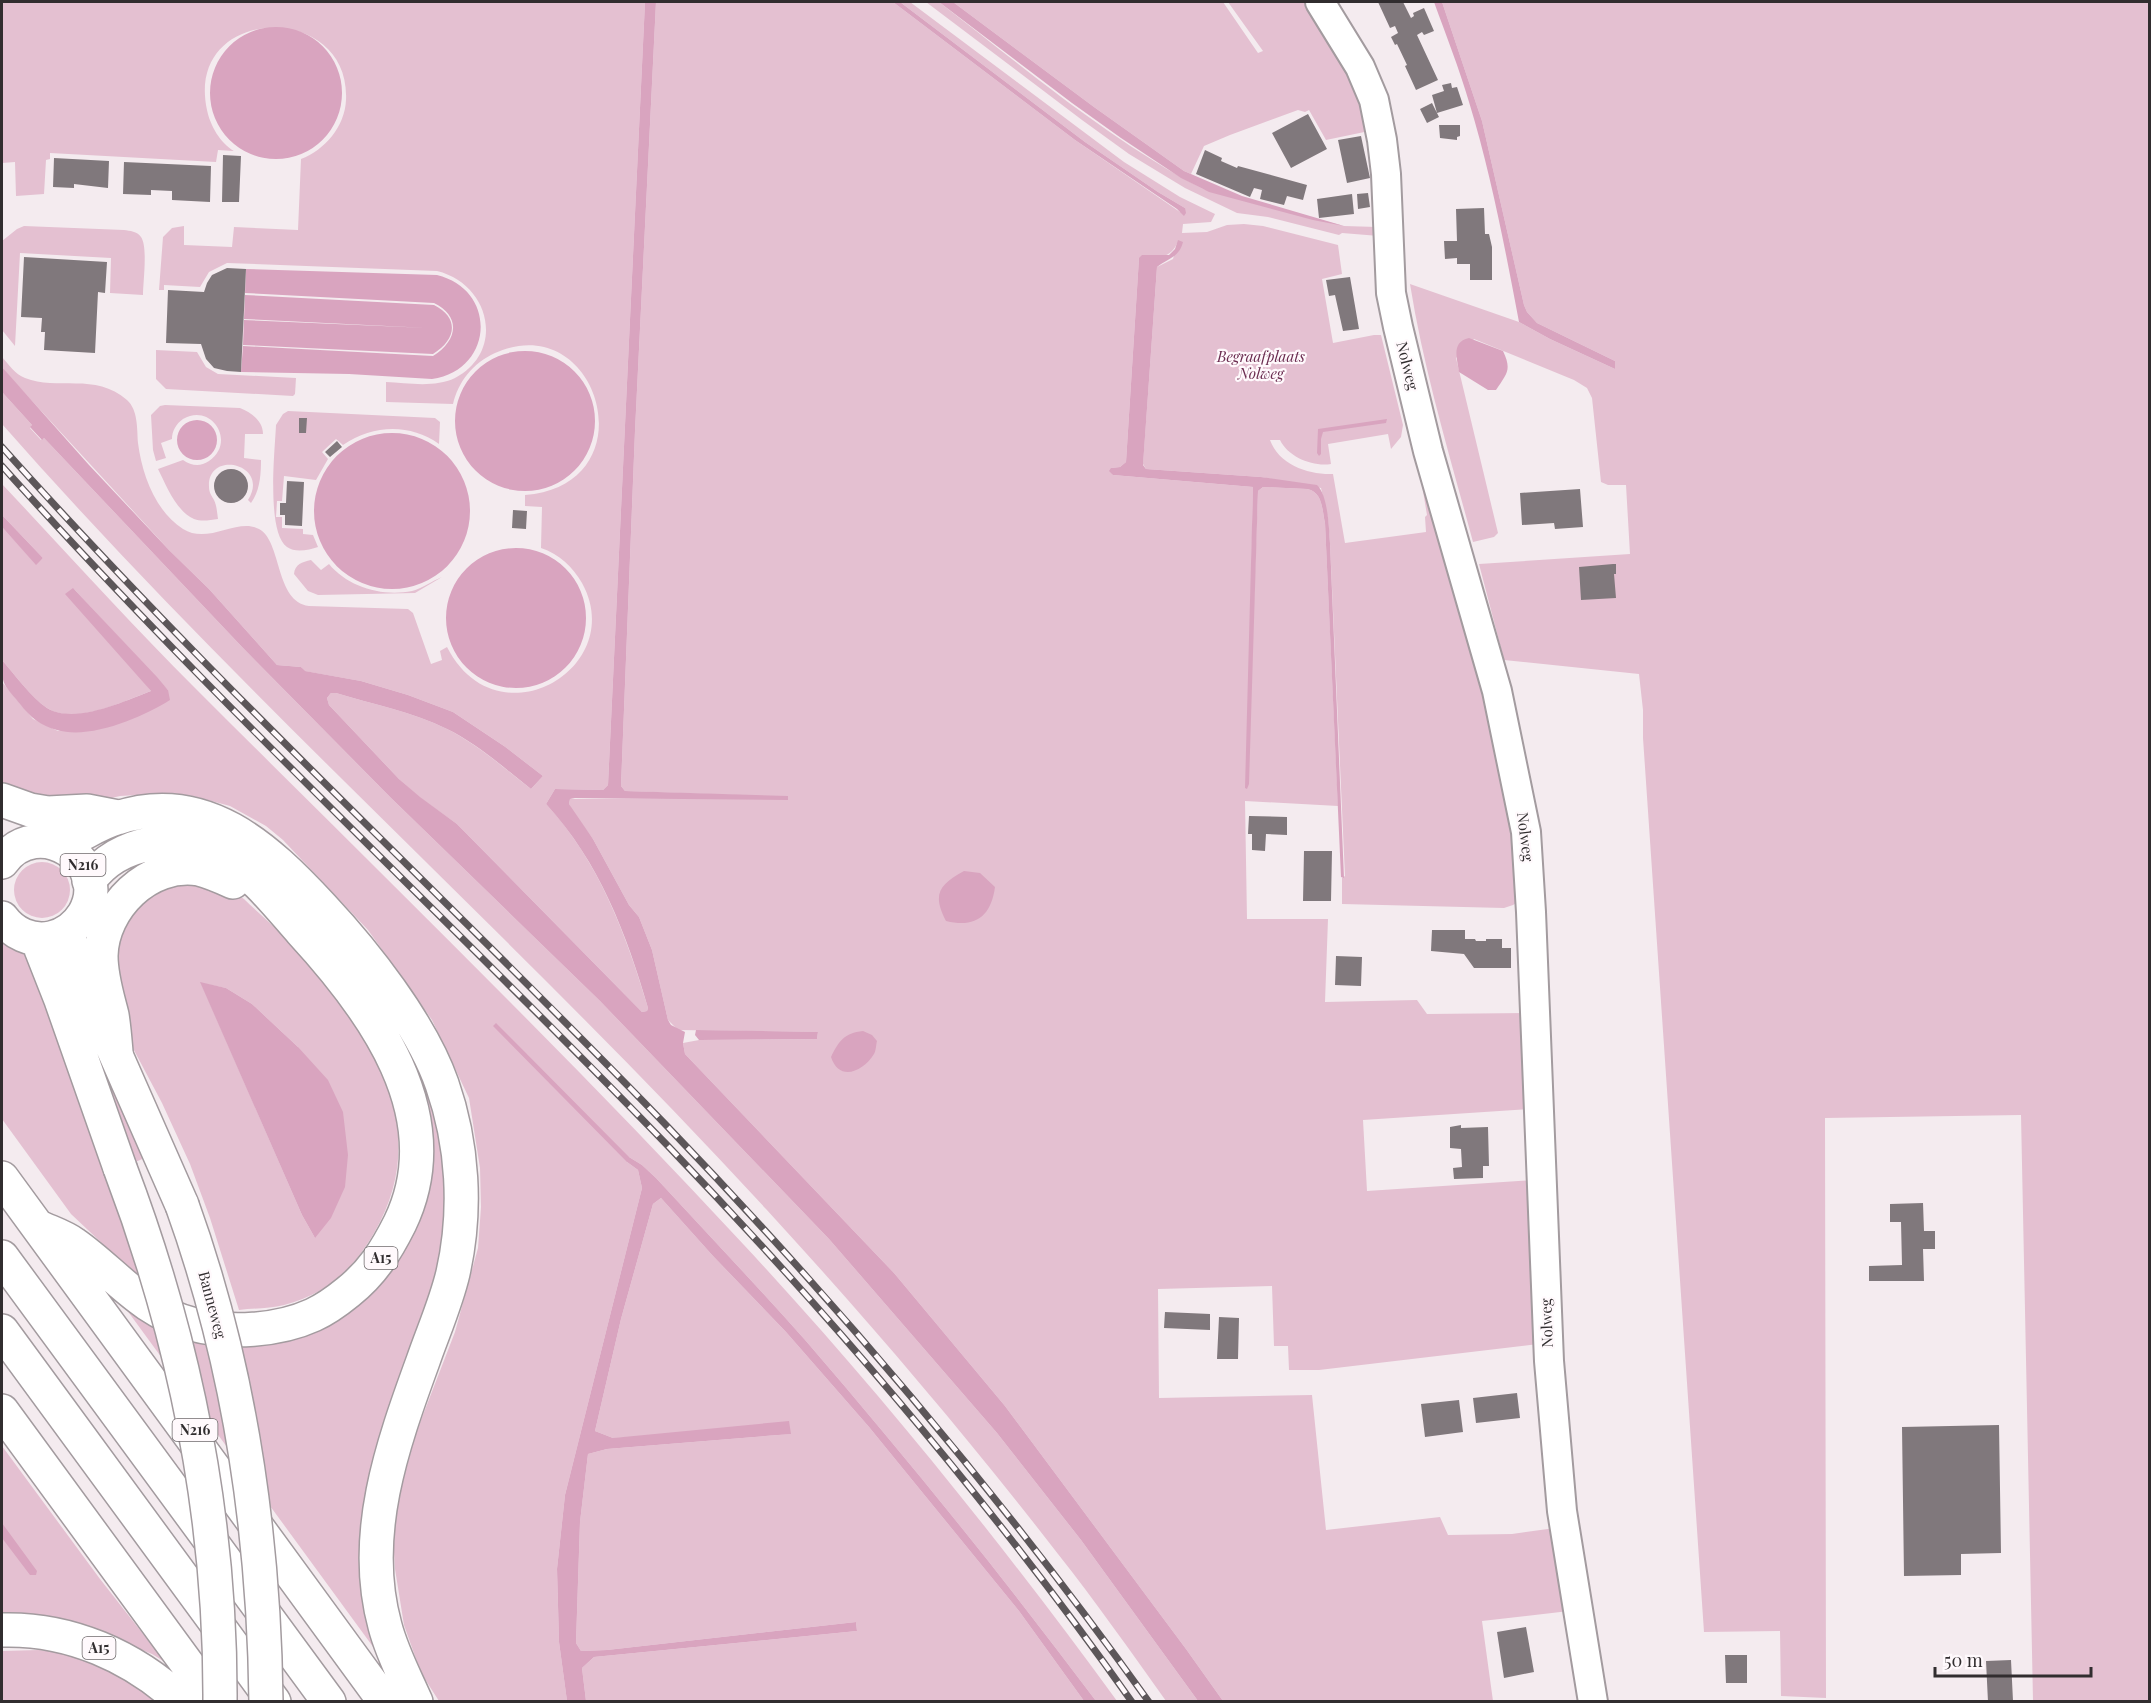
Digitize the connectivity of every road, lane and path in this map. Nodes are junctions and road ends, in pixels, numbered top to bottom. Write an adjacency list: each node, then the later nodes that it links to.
1 (1320, 2): 25 (street, Nolweg)
2 (2, 800): 3 (main road)
3 (118, 817): 4 (main road); 24 (main road)
4 (59, 844): 5 (main road, N216); 6 (main road, N216)
5 (7, 849)
6 (89, 881): 7 (main road, A15); 9 (main road, N216)
7 (282, 910): 10 (main road, A15); 12 (main road, A15)
8 (2, 918): 9 (main road)
9 (52, 935): 10 (main road, Banneweg / N216); 19 (main road, N216, bridge)
10 (116, 1052): 20 (main road, Banneweg / N216, bridge)
11 (2, 1178): 12 (main road, A15)
12 (37, 1226): 23 (main road, A15)
13 (2, 1257): 22 (main road)
14 (2, 1331): 21 (main road)
15 (2, 1411): 18 (main road)
16 (2, 1630): 17 (main road, A15)
17 (182, 1701)
18 (215, 1701)
19 (220, 1701)
20 (266, 1701)
21 (274, 1701)
22 (329, 1701)
23 (385, 1701)
24 (416, 1701)
25 (1593, 1701)

